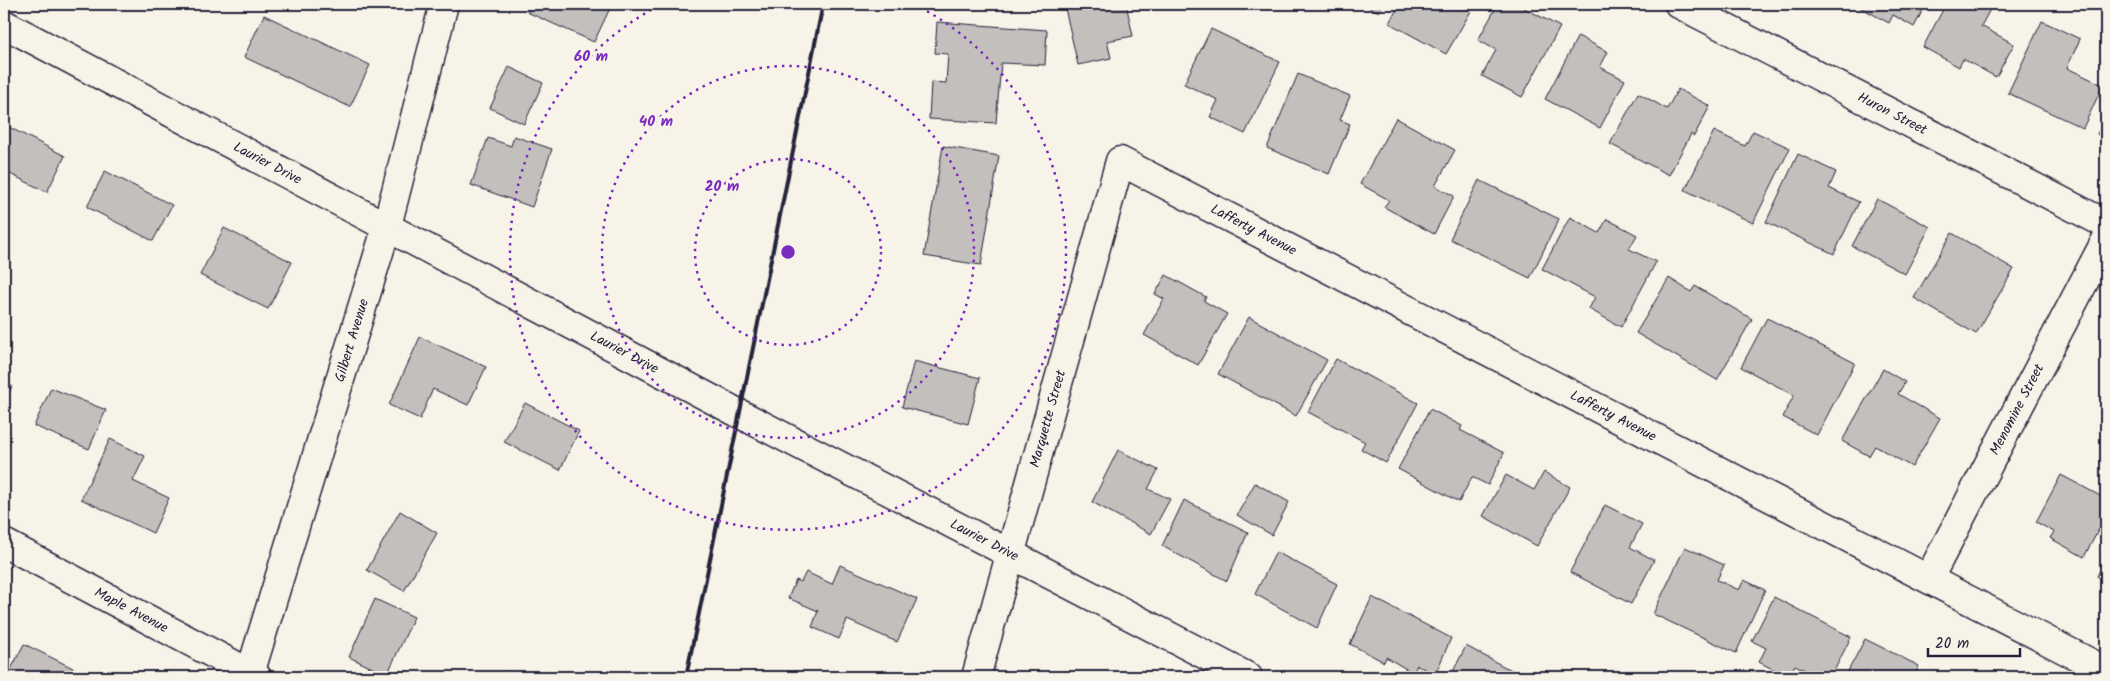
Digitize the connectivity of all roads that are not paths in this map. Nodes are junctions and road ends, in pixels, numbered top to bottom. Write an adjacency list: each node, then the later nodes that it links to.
1 (444, 4): 6 (street, Gilbert Avenue)
2 (1679, 4): 5 (street, Huron Street)
3 (4, 24): 6 (street, Laurier Drive)
4 (1120, 161): 9 (street, Marquette Street); 10 (street, Lafferty Avenue)
5 (2106, 224)
6 (387, 226): 9 (street, Laurier Drive); 12 (street, Gilbert Avenue)
7 (2106, 240): 10 (street, Menomine Street)
8 (4, 543): 12 (street, Maple Avenue)
9 (1012, 554): 13 (street, Marquette Street); 14 (street, Laurier Drive)
10 (1929, 578): 11 (street, Lafferty Avenue)
11 (2106, 671)
12 (252, 676)
13 (976, 677)
14 (1248, 677)

